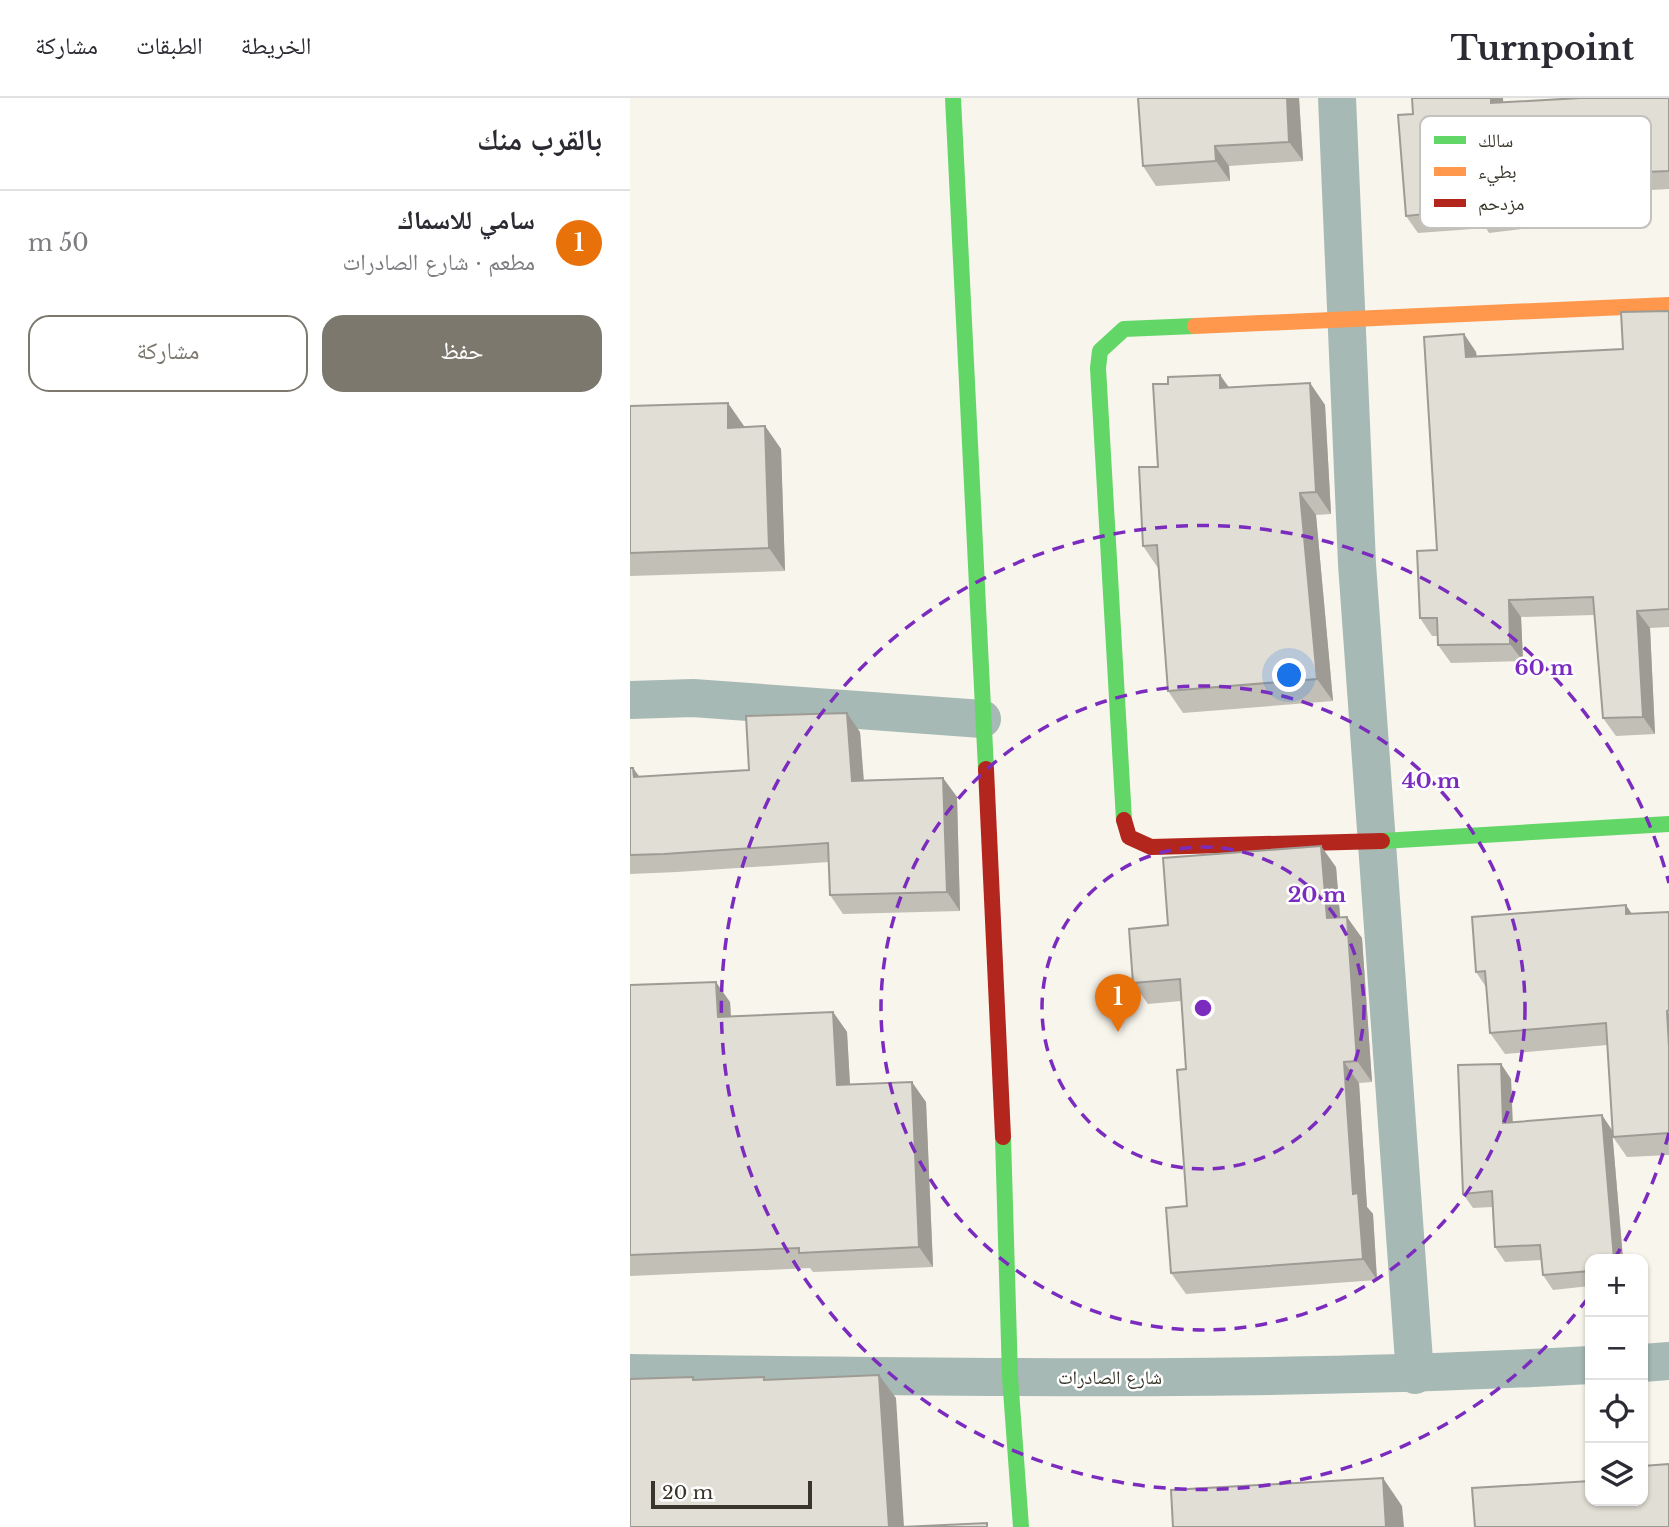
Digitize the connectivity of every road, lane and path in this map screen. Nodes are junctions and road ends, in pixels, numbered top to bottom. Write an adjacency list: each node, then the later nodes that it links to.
1 (953, 98): 6 (street)
2 (1337, 98): 4 (street)
3 (1669, 305): 4 (street)
4 (1345, 321): 8 (street); 8 (street)
5 (630, 699): 6 (street)
6 (982, 719): 14 (street)
7 (1669, 824): 8 (street)
8 (1379, 841): 13 (street)
9 (1669, 1361): 10 (street)
10 (1648, 1363)
11 (1585, 1366): 13 (street, شارع الصادرات)
12 (630, 1373): 14 (street, شارع الصادرات)
13 (1415, 1375): 14 (street, شارع الصادرات)
14 (1010, 1377): 15 (street)
15 (1021, 1527)

